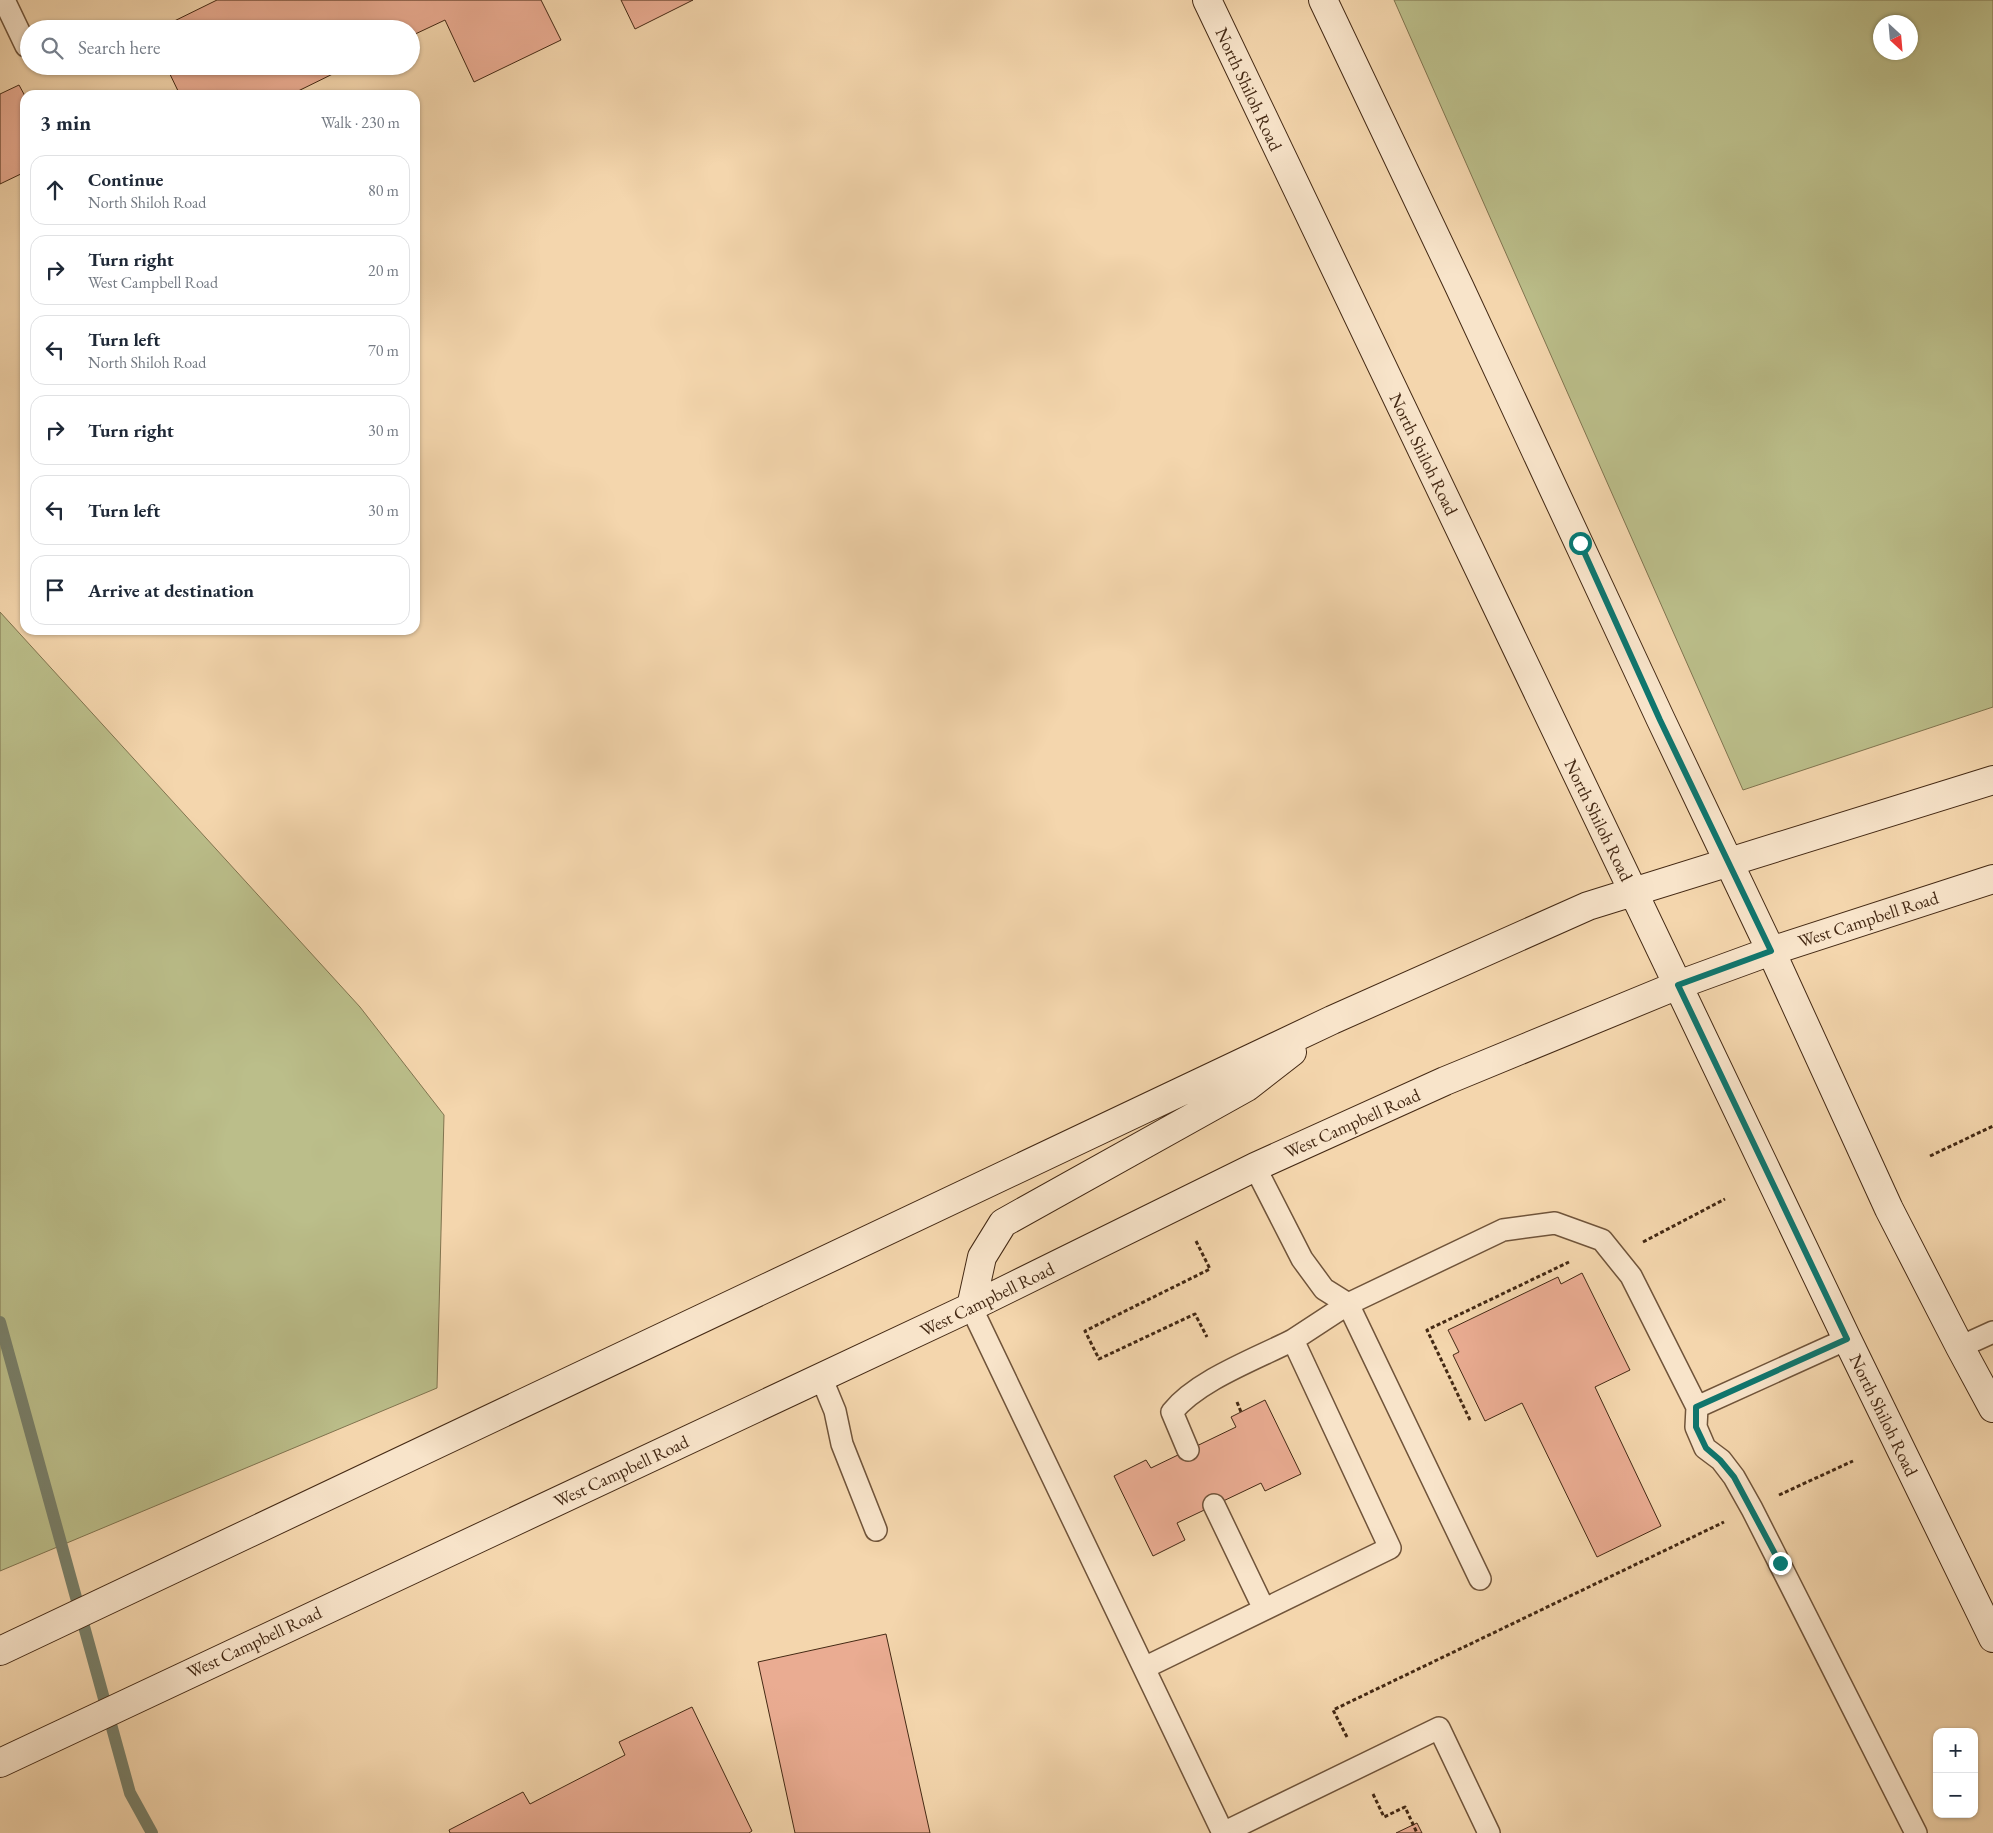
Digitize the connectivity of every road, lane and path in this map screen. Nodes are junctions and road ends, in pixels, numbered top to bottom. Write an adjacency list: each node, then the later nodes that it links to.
1 (4, 0): 4 (lane)
2 (1207, 0): 8 (main road, North Shiloh Road)
3 (1323, 0): 6 (main road)
4 (20, 33)
5 (1993, 780): 6 (main road)
6 (1728, 861): 8 (main road); 9 (main road)
7 (1993, 879): 9 (main road, West Campbell Road)
8 (1633, 891): 10 (main road, North Shiloh Road); 11 (main road)
9 (1771, 951): 10 (main road, West Campbell Road); 25 (main road)
10 (1678, 985): 14 (main road, West Campbell Road); 23 (main road, North Shiloh Road)
11 (1332, 1020): 20 (main road); 39 (main road)
12 (1993, 1126): 13 (path)
13 (1930, 1156)
14 (1255, 1167): 19 (lane); 20 (main road, West Campbell Road)
15 (1725, 1199): 17 (path)
16 (1196, 1241): 22 (path)
17 (1641, 1244)
18 (1570, 1262): 29 (path)
19 (1348, 1304): 24 (lane); 27 (lane); 36 (lane)
20 (971, 1307): 26 (main road, West Campbell Road); 40 (lane)
21 (1993, 1332): 25 (lane)
22 (1207, 1337)
23 (1847, 1339): 27 (lane); 38 (main road, North Shiloh Road)
24 (1293, 1340): 30 (lane); 37 (lane)
25 (1960, 1348): 28 (main road)
26 (822, 1378): 35 (lane); 42 (main road, West Campbell Road)
27 (1696, 1407): 47 (lane)
28 (1993, 1408)
29 (1470, 1420)
30 (1188, 1450)
31 (1853, 1461): 32 (path)
32 (1774, 1498)
33 (1214, 1505): 37 (lane)
34 (1726, 1521): 41 (path)
35 (876, 1530)
36 (1480, 1579)
37 (1264, 1609): 40 (lane)
38 (1993, 1638)
39 (0, 1651)
40 (1144, 1668): 44 (lane)
41 (1349, 1742)
42 (0, 1763)
43 (1370, 1787): 45 (path)
44 (1223, 1833): 46 (lane)
45 (1417, 1833)
46 (1489, 1833)
47 (1916, 1833)

